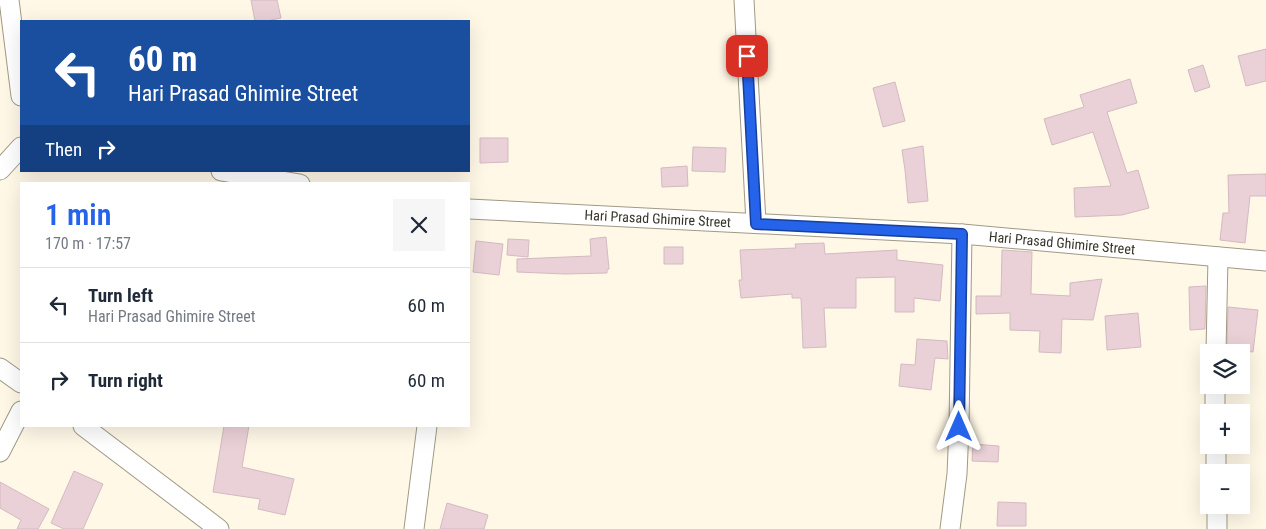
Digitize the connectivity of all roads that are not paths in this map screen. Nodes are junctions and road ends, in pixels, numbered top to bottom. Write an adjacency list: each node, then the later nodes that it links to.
1 (9, 0): 3 (street)
2 (744, 0): 9 (street)
3 (20, 88)
4 (20, 148): 5 (street)
5 (0, 170)
6 (227, 172): 7 (street)
7 (288, 182)
8 (470, 209): 9 (street, Hari Prasad Ghimire Street)
9 (756, 224): 10 (street, Hari Prasad Ghimire Street)
10 (962, 234): 11 (street, Hari Prasad Ghimire Street); 23 (street)
11 (1218, 257): 12 (street, Hari Prasad Ghimire Street); 13 (street)
12 (1266, 261)
13 (1216, 344)
14 (0, 368): 15 (street)
15 (20, 382)
16 (20, 414): 19 (street)
17 (83, 427): 21 (street)
18 (427, 427): 22 (street)
19 (0, 452)
20 (1217, 514): 24 (street)
21 (219, 529)
22 (414, 529)
23 (950, 529)
24 (1217, 529)

